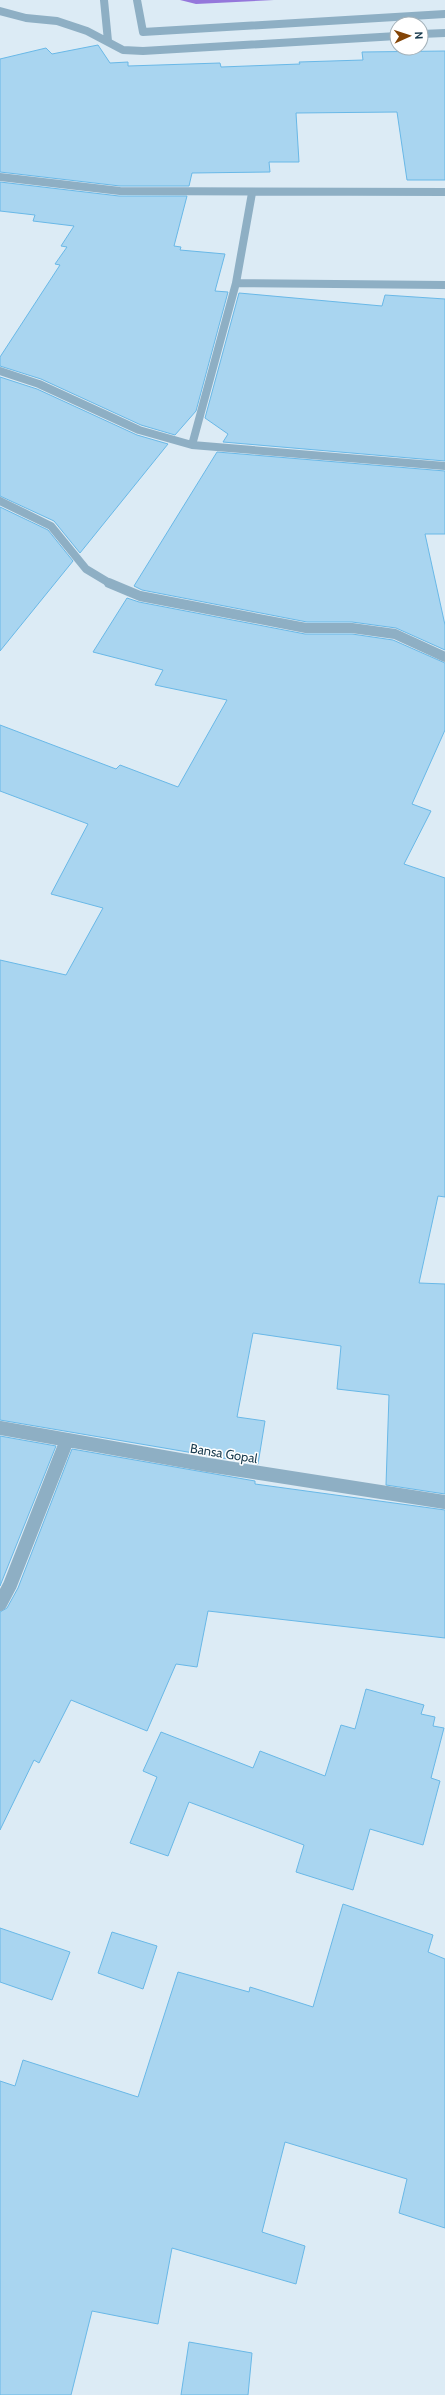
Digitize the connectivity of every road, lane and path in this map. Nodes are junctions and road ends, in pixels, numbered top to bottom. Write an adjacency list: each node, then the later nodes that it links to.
1 (104, 0): 8 (street)
2 (137, 0): 4 (street)
3 (0, 11): 8 (street)
4 (445, 14)
5 (445, 33): 6 (street)
6 (429, 34)
7 (389, 36): 8 (street)
8 (108, 41)
9 (0, 177): 11 (street)
10 (445, 192): 11 (street)
11 (252, 193): 12 (street)
12 (236, 283): 13 (street); 15 (street)
13 (445, 285)
14 (0, 371): 15 (street)
15 (192, 445): 16 (street)
16 (445, 466)
17 (0, 501): 18 (street)
18 (445, 657)
19 (0, 1428): 20 (street, Bansa Gopal)
20 (67, 1440): 21 (street, Bansa Gopal); 22 (street)
21 (445, 1502)
22 (0, 1604)

